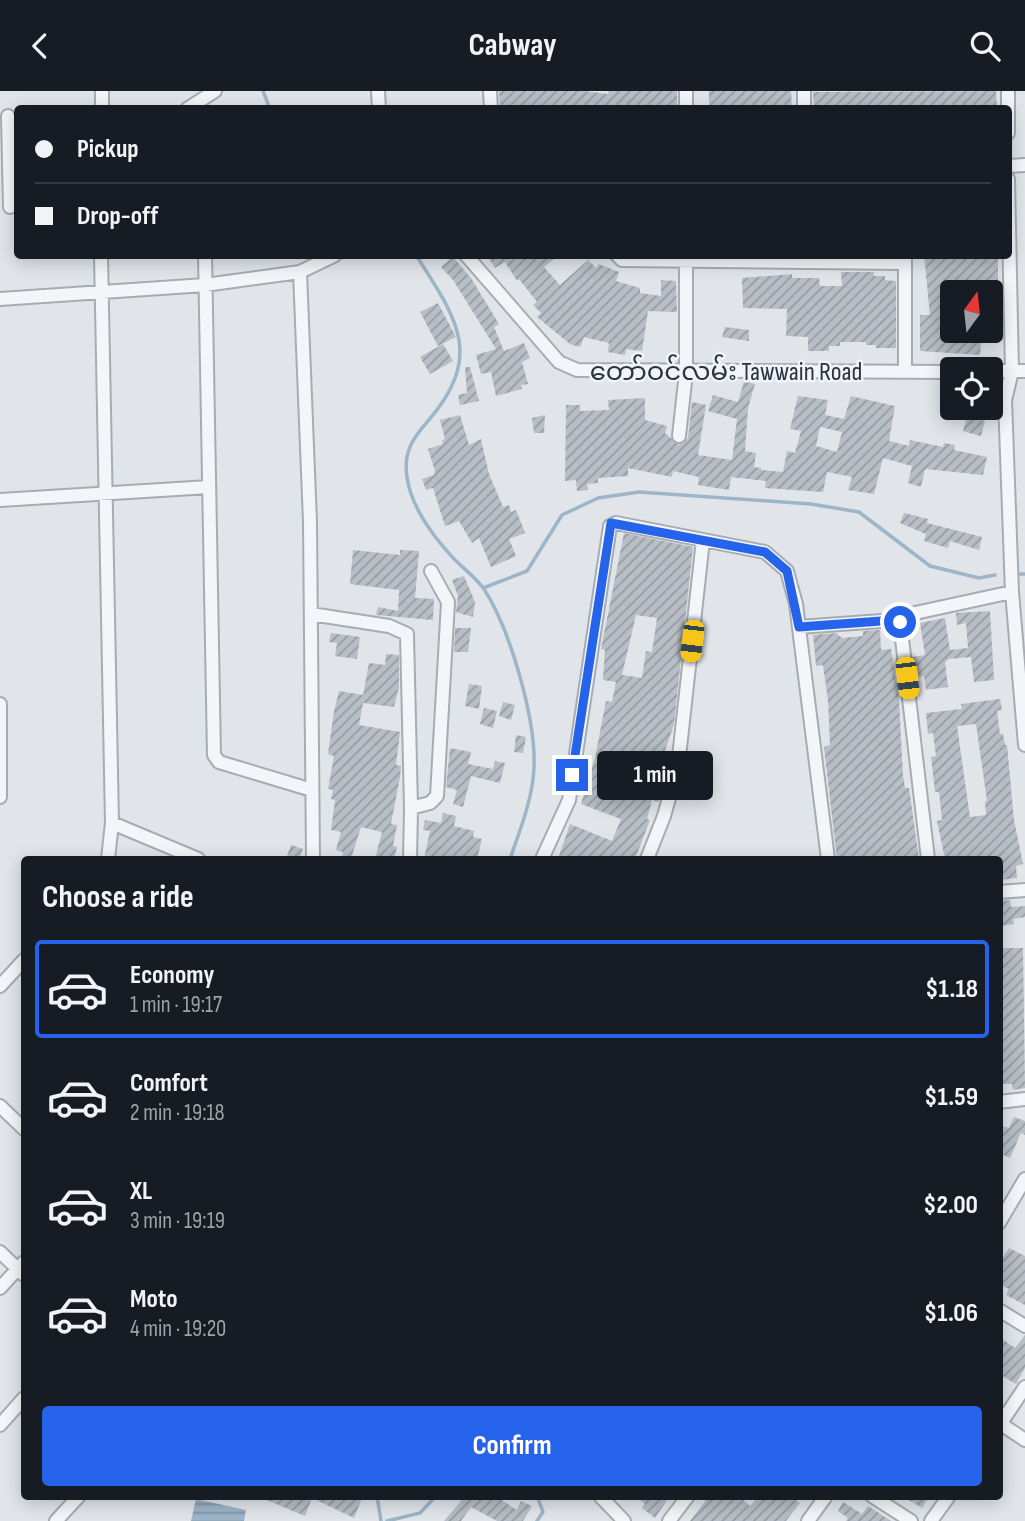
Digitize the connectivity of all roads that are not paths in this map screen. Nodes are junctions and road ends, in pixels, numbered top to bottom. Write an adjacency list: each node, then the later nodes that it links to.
1 (215, 91): 2 (street)
2 (193, 105)
3 (8, 116): 4 (street)
4 (9, 207)
5 (1012, 256): 18 (street)
6 (101, 259): 16 (street)
7 (205, 259): 15 (street)
8 (327, 259): 14 (street)
9 (469, 259): 21 (street, တော်ဝင်လမ်း Tawwain Road)
10 (621, 259): 11 (street)
11 (686, 259): 12 (street); 21 (street)
12 (806, 259): 13 (street)
13 (905, 259): 19 (street)
14 (300, 272): 15 (street); 29 (street)
15 (205, 285): 16 (street); 23 (street)
16 (101, 291): 17 (street); 24 (street)
17 (0, 299)
18 (1018, 371): 28 (street)
19 (905, 372): 20 (street, တော်ဝင်လမ်း Tawwain Road); 21 (street, တော်ဝင်လမ်း Tawwain Road)
20 (940, 372)
21 (686, 373): 22 (street)
22 (679, 436)
23 (209, 487): 24 (street); 34 (street)
24 (104, 492): 25 (street); 37 (street)
25 (0, 500)
26 (704, 540): 31 (street); 42 (street); 43 (street)
27 (431, 571): 36 (street)
28 (1012, 592): 30 (street); 33 (street)
29 (311, 614): 34 (street); 36 (street)
30 (900, 622): 31 (street); 45 (street)
31 (799, 627): 44 (street)
32 (0, 704): 35 (street)
33 (1025, 745)
34 (312, 790): 40 (street)
35 (0, 797)
36 (411, 808): 41 (street)
37 (112, 823): 38 (street); 39 (street)
38 (108, 856)
39 (191, 856)
40 (313, 856)
41 (410, 856)
42 (543, 856)
43 (648, 856)
44 (828, 856)
45 (928, 856)
46 (1025, 890): 47 (street)
47 (1003, 892)
48 (21, 963): 49 (street)
49 (3, 978)
50 (1025, 1099): 51 (street)
51 (1003, 1102)
52 (0, 1106): 53 (street)
53 (21, 1126)
54 (1025, 1179): 55 (street)
55 (1003, 1216)
56 (0, 1252): 57 (street)
57 (21, 1268)
58 (21, 1270): 59 (street)
59 (0, 1288)
60 (1003, 1313): 61 (street)
61 (1025, 1327)
62 (1025, 1387): 64 (street)
63 (21, 1401): 65 (street)
64 (1003, 1420)
65 (0, 1425)
66 (1003, 1427): 67 (street)
67 (1025, 1440)
68 (75, 1500): 74 (street)
69 (604, 1500): 75 (street)
70 (685, 1500): 76 (street)
71 (823, 1500): 77 (street)
72 (878, 1500): 78 (street)
73 (946, 1500): 79 (street)
74 (56, 1521)
75 (625, 1521)
76 (669, 1521)
77 (808, 1521)
78 (911, 1521)
79 (931, 1521)

